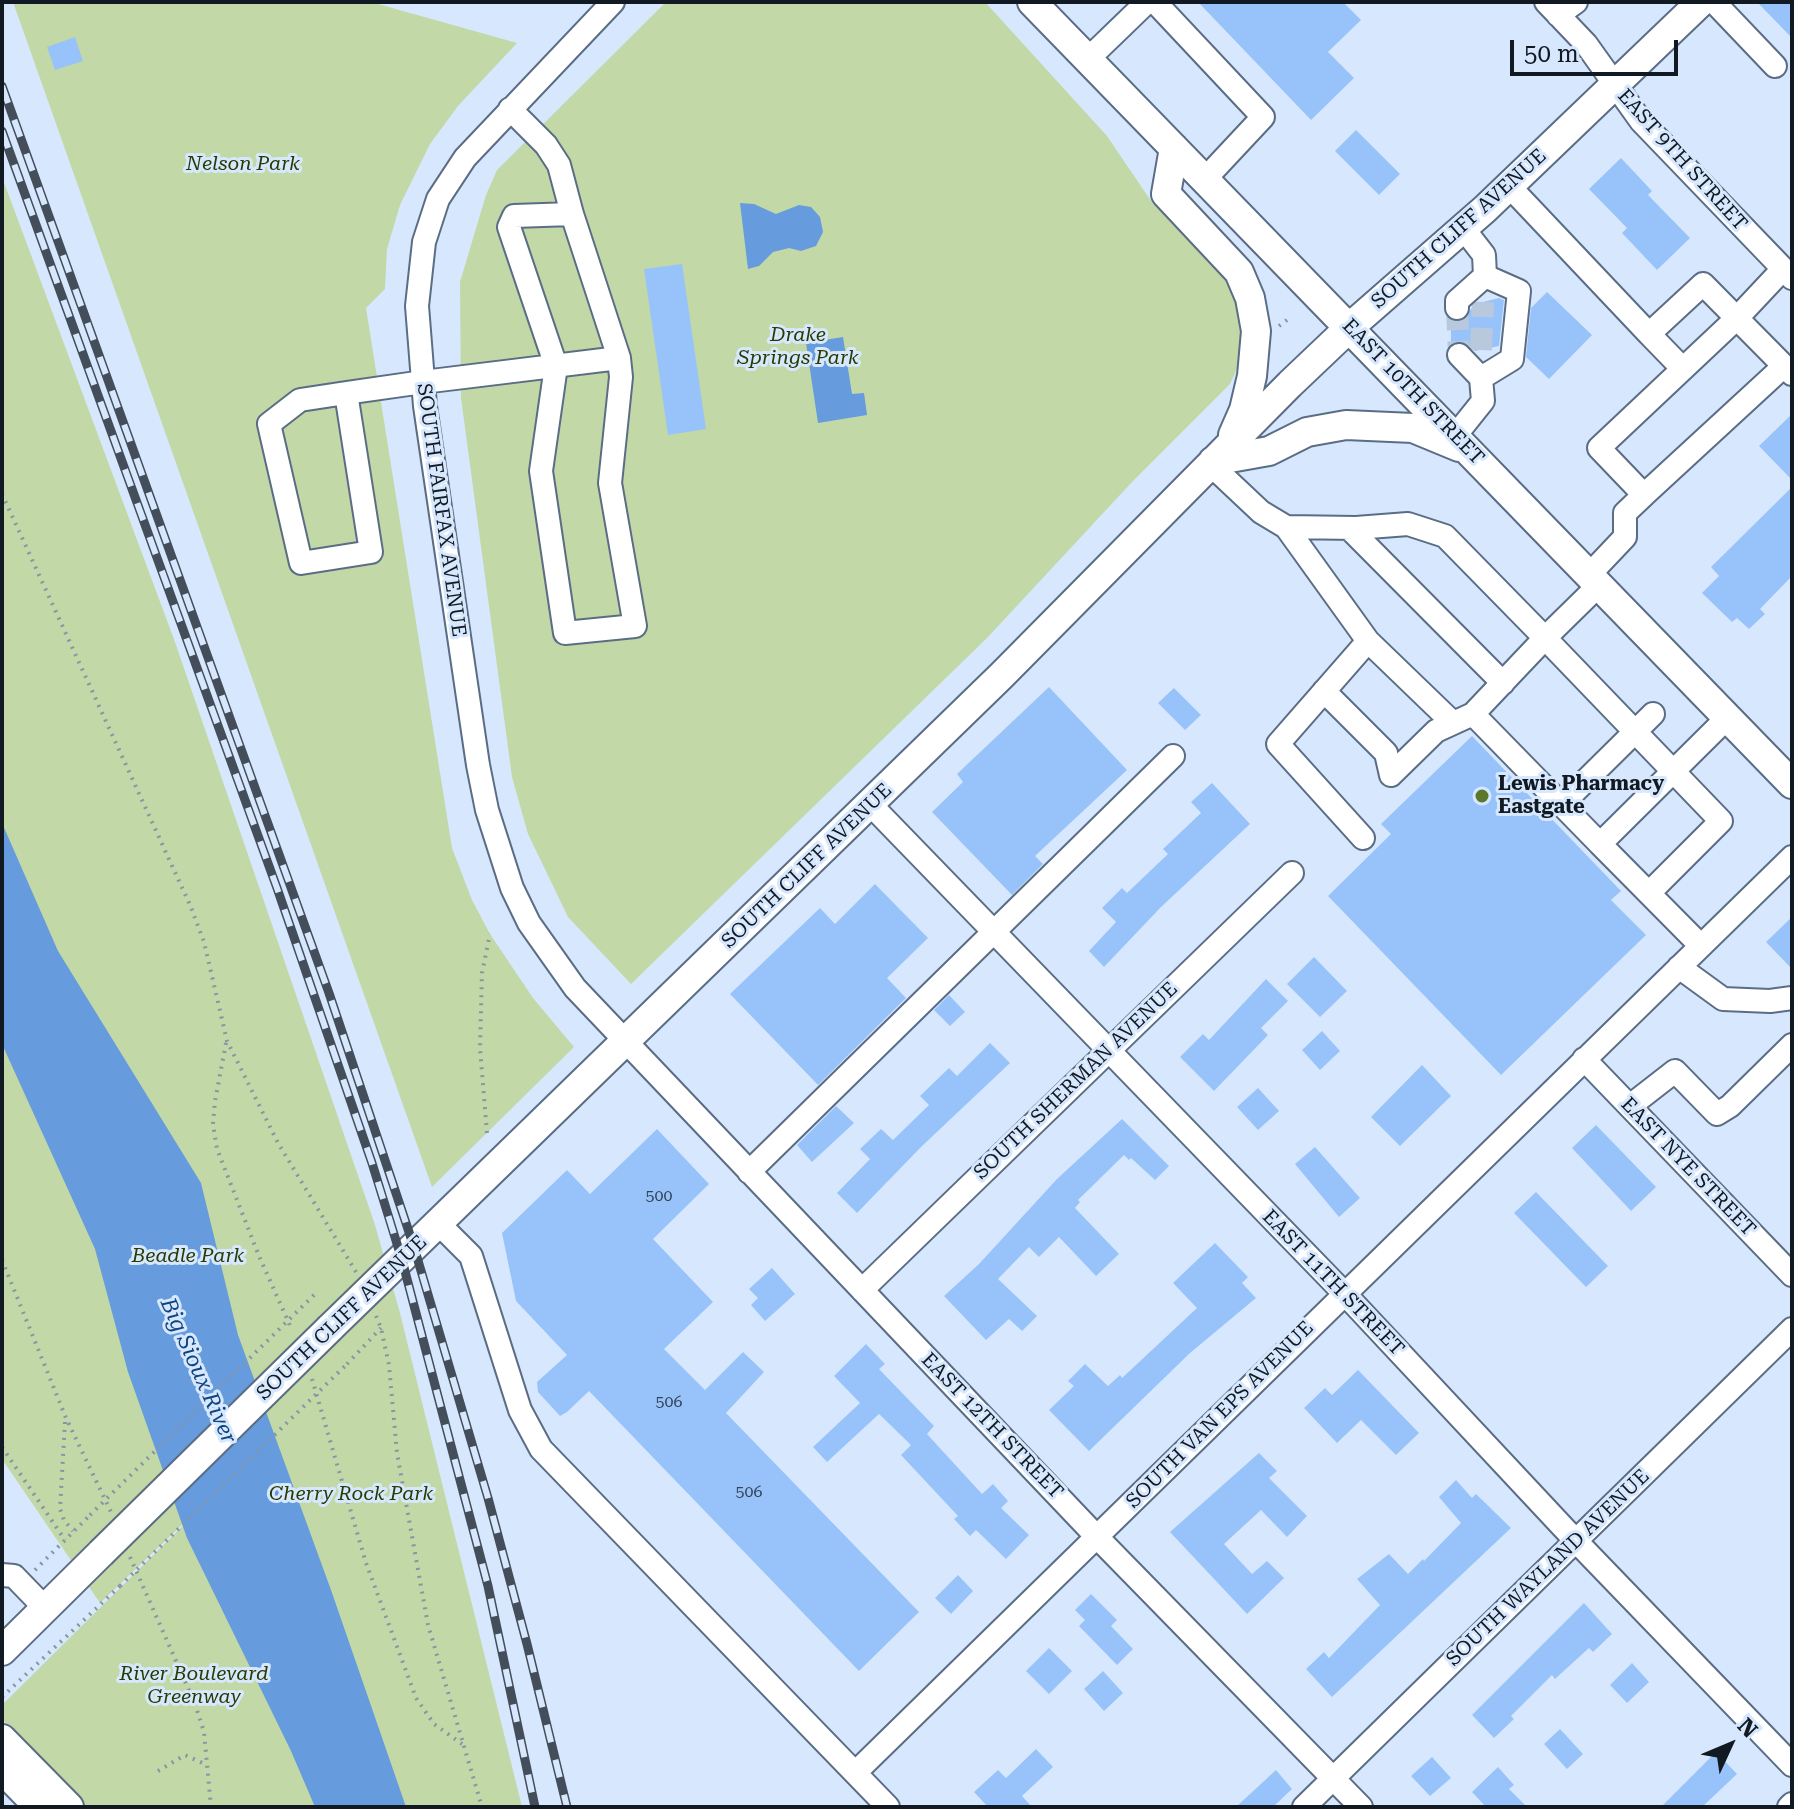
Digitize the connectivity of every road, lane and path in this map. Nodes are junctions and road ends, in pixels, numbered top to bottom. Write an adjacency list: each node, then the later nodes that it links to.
1 (613, 2): 11 (street, SOUTH FAIRFAX AVENUE)
2 (1147, 2): 8 (street)
3 (1155, 2): 13 (street)
4 (1701, 2): 10 (main road, SOUTH CLIFF AVENUE)
5 (1714, 2): 9 (street)
6 (1036, 3): 8 (main road, EAST 10TH STREET)
7 (1560, 6): 10 (street, EAST 9TH STREET)
8 (1088, 59): 12 (main road, EAST 10TH STREET)
9 (1775, 66)
10 (1614, 85): 14 (main road, SOUTH CLIFF AVENUE); 17 (street, EAST 9TH STREET)
11 (510, 109): 15 (street); 30 (street, SOUTH FAIRFAX AVENUE)
12 (1174, 148): 13 (main road, EAST 10TH STREET); 33 (main road)
13 (1205, 179): 22 (main road, EAST 10TH STREET)
14 (1509, 186): 16 (main road, SOUTH CLIFF AVENUE); 23 (street)
15 (572, 214): 25 (street); 26 (street)
16 (1463, 228): 18 (street); 22 (main road, SOUTH CLIFF AVENUE)
17 (1788, 274): 21 (street)
18 (1485, 276): 19 (street); 20 (street); 29 (street)
19 (1483, 302)
20 (1457, 308)
21 (1737, 318): 23 (street); 27 (street); 28 (street)
22 (1350, 327): 32 (main road, EAST 10TH STREET); 33 (main road, SOUTH CLIFF AVENUE)
23 (1649, 334): 27 (street)
24 (1470, 352): 29 (street)
25 (619, 358): 26 (street); 26 (street)
26 (556, 366): 30 (street)
27 (1683, 369): 35 (street)
28 (1788, 370): 35 (street)
29 (1481, 378): 32 (street)
30 (423, 382): 31 (street); 63 (street, SOUTH FAIRFAX AVENUE)
31 (346, 393): 31 (street)
32 (1463, 444): 33 (main road); 38 (main road, EAST 10TH STREET)
33 (1217, 456): 36 (street); 50 (main road, SOUTH CLIFF AVENUE)
34 (2, 494): 62 (path)
35 (1644, 495): 38 (street)
36 (1286, 527): 37 (street); 40 (street)
37 (1349, 528): 39 (street); 41 (street)
38 (1594, 580): 39 (street); 45 (main road, EAST 10TH STREET)
39 (1545, 638): 41 (street); 46 (street)
40 (1368, 641): 42 (street); 44 (street)
41 (1503, 683): 44 (street)
42 (1324, 691): 44 (street); 52 (street)
43 (1653, 714): 46 (street)
44 (1463, 718): 51 (street)
45 (1727, 718): 48 (street); 49 (main road, EAST 10TH STREET)
46 (1634, 732): 48 (street); 51 (street)
47 (1173, 756): 57 (street)
48 (1672, 772): 53 (street); 56 (street)
49 (1792, 784)
50 (870, 804): 57 (street, EAST 11TH STREET); 63 (main road, SOUTH CLIFF AVENUE)
51 (1562, 804): 53 (street)
52 (1363, 838)
53 (1600, 844): 56 (street)
54 (1792, 857): 59 (street, SOUTH VAN EPS AVENUE)
55 (1292, 873): 65 (street, SOUTH SHERMAN AVENUE)
56 (1649, 893): 59 (street)
57 (995, 933): 65 (street, EAST 11TH STREET); 69 (street)
58 (490, 934): 68 (path)
59 (1701, 946): 60 (street, SOUTH VAN EPS AVENUE)
60 (1679, 967): 61 (street); 66 (street, SOUTH VAN EPS AVENUE)
61 (1792, 998)
62 (227, 1041): 75 (path); 78 (path)
63 (626, 1043): 69 (street, EAST 12TH STREET); 70 (main road, SOUTH CLIFF AVENUE)
64 (1792, 1045): 67 (street)
65 (1108, 1049): 72 (street, SOUTH SHERMAN AVENUE); 73 (street, EAST 11TH STREET)
66 (1584, 1059): 67 (street, EAST NYE STREET); 73 (street, SOUTH VAN EPS AVENUE)
67 (1630, 1106): 71 (street, EAST NYE STREET)
68 (487, 1133)
69 (749, 1172): 72 (street, EAST 12TH STREET)
70 (439, 1224): 75 (main road, SOUTH CLIFF AVENUE); 94 (street)
71 (1792, 1275)
72 (862, 1290): 83 (street, EAST 12TH STREET)
73 (1344, 1293): 83 (street, SOUTH VAN EPS AVENUE); 84 (street, EAST 11TH STREET)
74 (315, 1294): 82 (path, bridge)
75 (366, 1294): 76 (path); 86 (main road, SOUTH CLIFF AVENUE, bridge)
76 (381, 1328): 88 (path, bridge); 90 (path)
77 (1792, 1329): 84 (street, SOUTH WAYLAND AVENUE)
78 (297, 1340)
79 (312, 1378): 90 (path)
80 (66, 1418): 82 (path)
81 (2, 1447): 82 (path)
82 (73, 1531)
83 (1097, 1537): 94 (street, SOUTH VAN EPS AVENUE); 95 (street, EAST 12TH STREET)
84 (1575, 1540): 91 (street, EAST 11TH STREET); 95 (street, SOUTH WAYLAND AVENUE)
85 (2, 1575): 86 (street)
86 (45, 1608): 87 (main road, SOUTH CLIFF AVENUE)
87 (3, 1652)
88 (2, 1697)
89 (2, 1739): 99 (main road)
90 (463, 1745): 101 (path)
91 (1792, 1765)
92 (2, 1769): 98 (main road)
93 (158, 1771): 100 (path)
94 (855, 1773): 102 (street)
95 (1333, 1778): 103 (street, SOUTH WAYLAND AVENUE); 104 (street, EAST 12TH STREET)
96 (2, 1792): 97 (main road)
97 (16, 1807)
98 (39, 1807)
99 (69, 1807)
100 (211, 1807)
101 (482, 1807)
102 (888, 1807)
103 (1304, 1807)
104 (1361, 1807)

